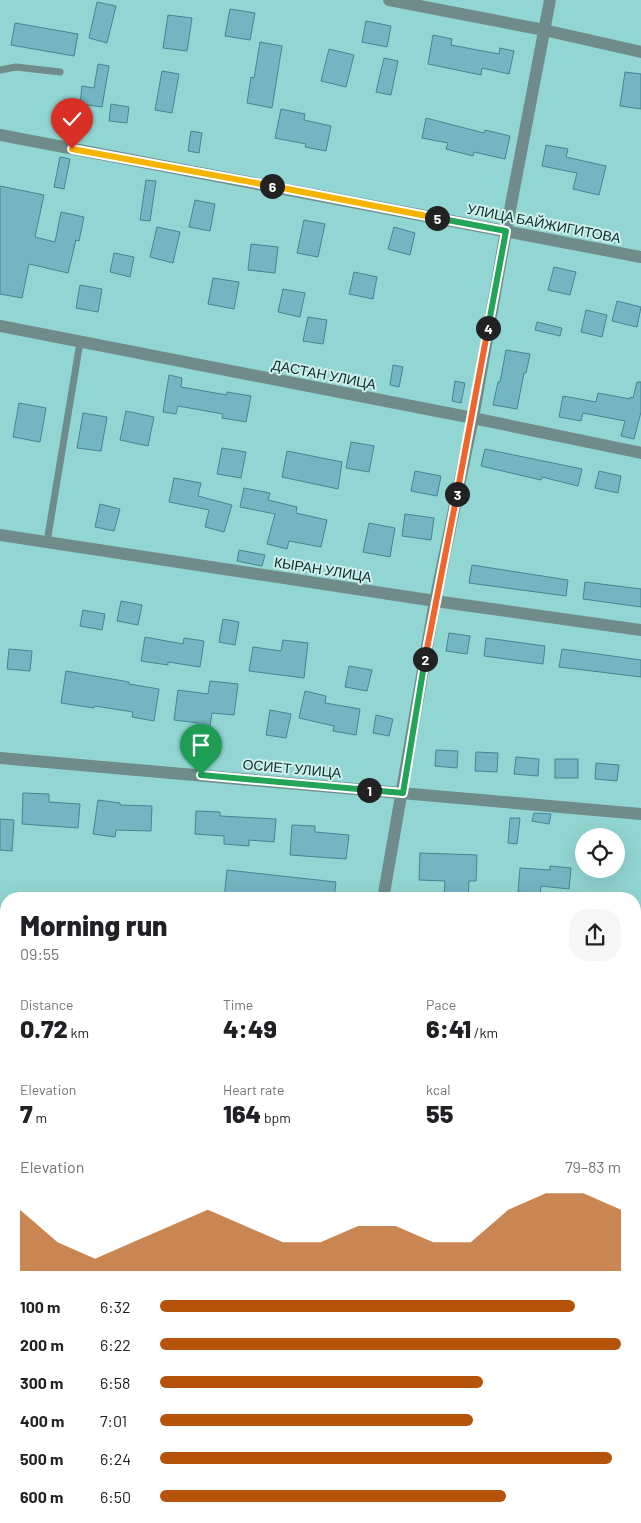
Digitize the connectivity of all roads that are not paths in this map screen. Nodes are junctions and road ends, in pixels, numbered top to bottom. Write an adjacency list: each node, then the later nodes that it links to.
1 (389, 0): 3 (street)
2 (550, 0): 3 (street)
3 (544, 30): 4 (street); 8 (street)
4 (641, 52)
5 (0, 70): 6 (lane)
6 (60, 72)
7 (0, 135): 8 (street, УЛИЦА БАЙЖИГИТОВА)
8 (506, 231): 9 (street, УЛИЦА БАЙЖИГИТОВА); 12 (street)
9 (641, 257)
10 (0, 326): 11 (street, ДАСТАН УЛИЦА)
11 (80, 342): 12 (street, ДАСТАН УЛИЦА); 15 (lane)
12 (472, 418): 13 (street, ДАСТАН УЛИЦА); 16 (street)
13 (641, 453)
14 (0, 535): 15 (street, КЫРАН УЛИЦА)
15 (47, 542): 16 (street, КЫРАН УЛИЦА)
16 (436, 601): 17 (street, КЫРАН УЛИЦА); 19 (street)
17 (641, 630)
18 (0, 758): 19 (street, ОСИЕТ УЛИЦА)
19 (403, 793): 20 (street, ОСИЕТ УЛИЦА); 21 (street)
20 (641, 814)
21 (384, 892)

